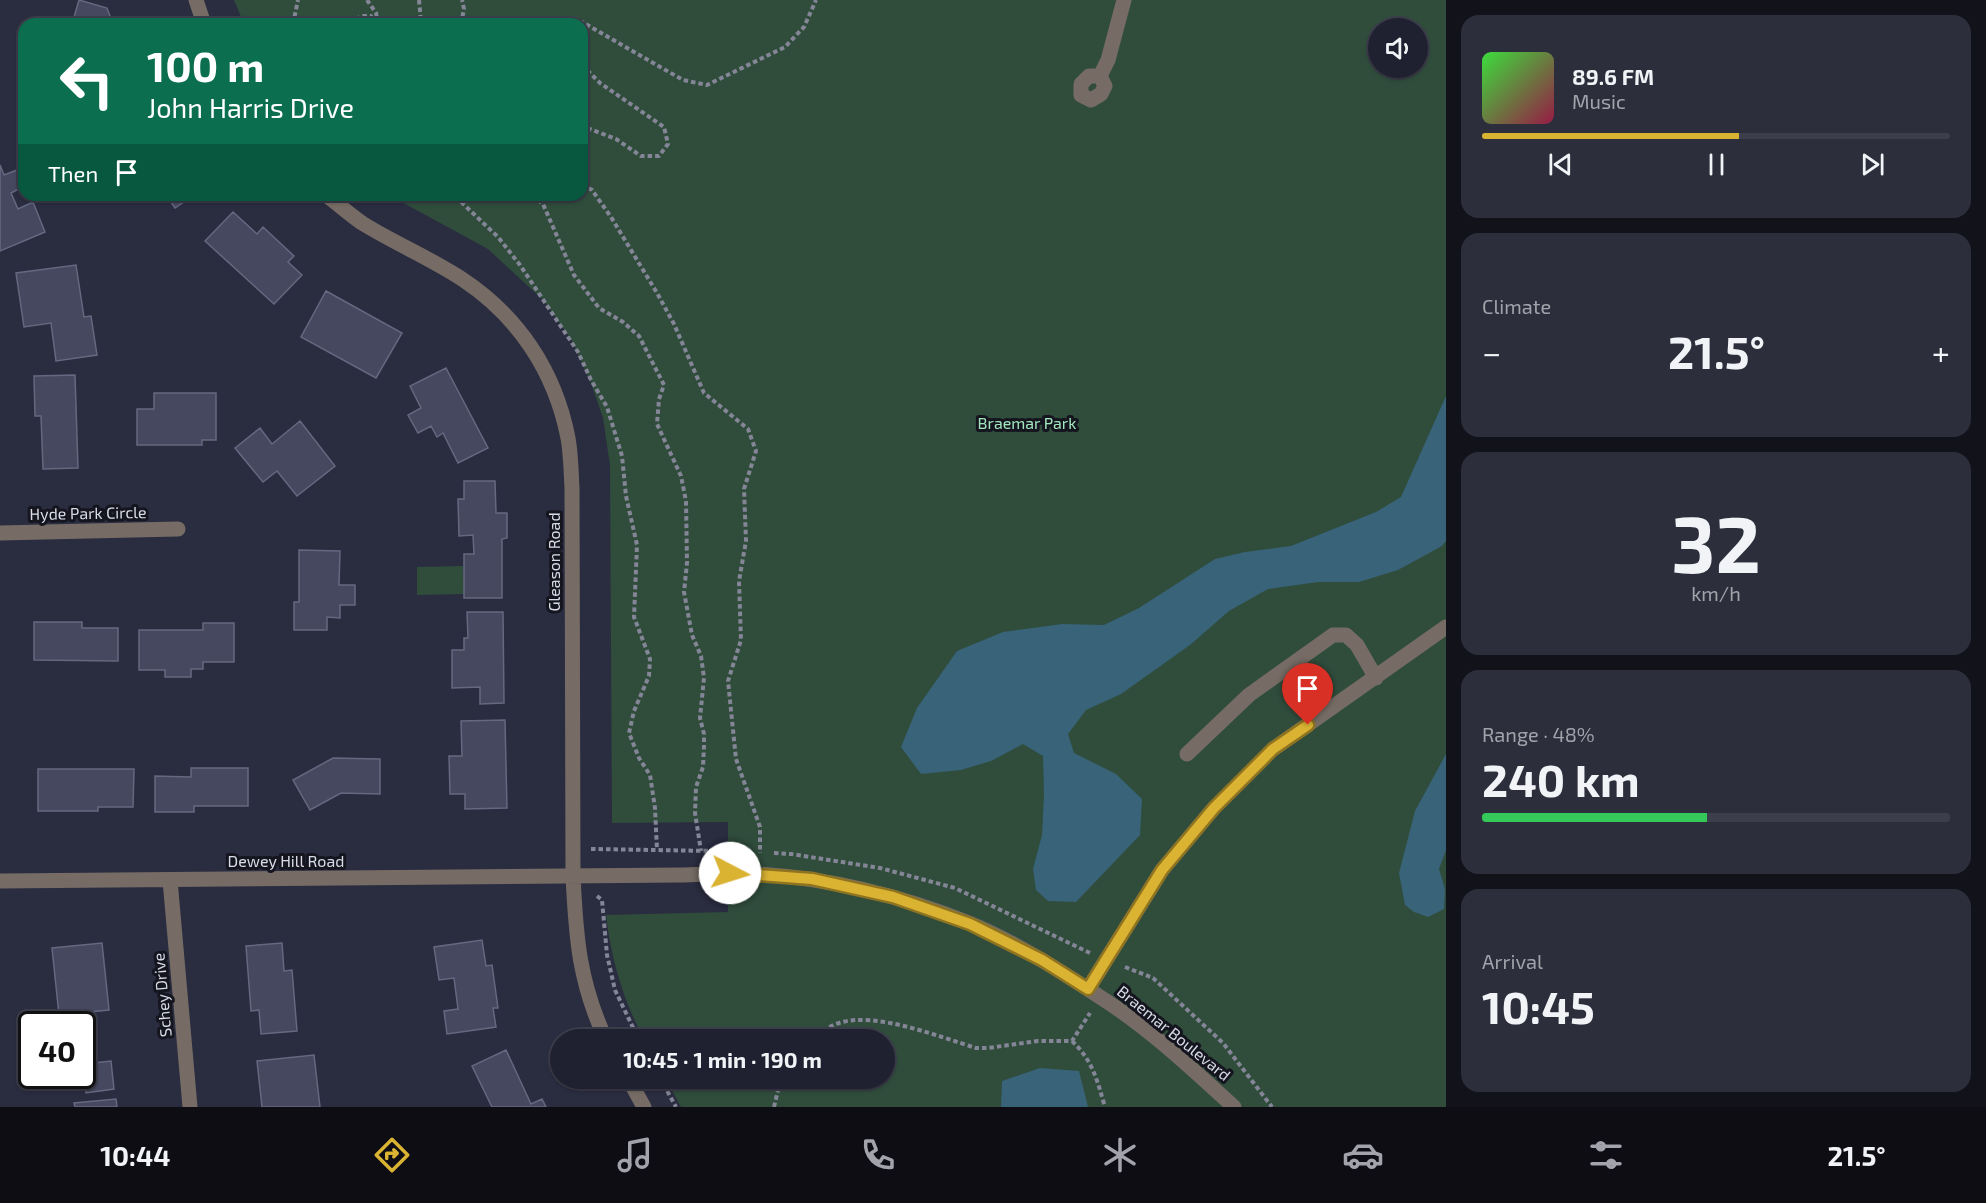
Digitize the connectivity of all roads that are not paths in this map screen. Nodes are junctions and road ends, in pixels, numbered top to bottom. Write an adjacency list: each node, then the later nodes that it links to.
1 (196, 0): 3 (street)
2 (1124, 0): 4 (street)
3 (202, 18)
4 (1100, 76)
5 (334, 201): 11 (street, Gleason Road)
6 (178, 529): 7 (street, Hyde Park Circle)
7 (0, 533)
8 (1446, 627): 9 (street)
9 (1376, 678): 10 (street); 14 (street)
10 (1187, 754)
11 (573, 876): 12 (street, Dewey Hill Road); 14 (street, Braemar Boulevard); 15 (street, Gleason Road)
12 (170, 879): 13 (street, Dewey Hill Road); 17 (street, Schey Drive)
13 (0, 880)
14 (1094, 993): 19 (street, Braemar Boulevard)
15 (601, 1029)
16 (634, 1089): 18 (street)
17 (190, 1107)
18 (644, 1107)
19 (1234, 1107)

